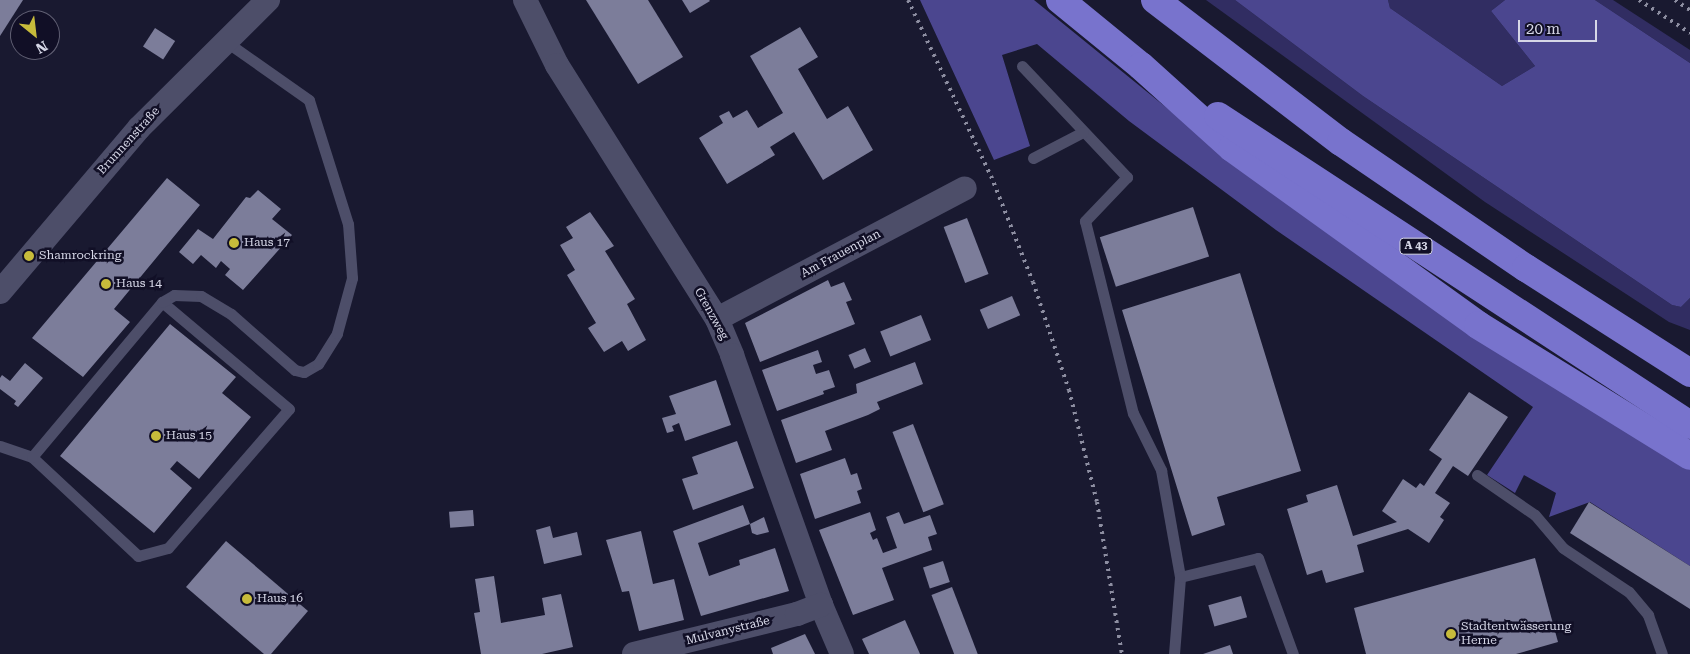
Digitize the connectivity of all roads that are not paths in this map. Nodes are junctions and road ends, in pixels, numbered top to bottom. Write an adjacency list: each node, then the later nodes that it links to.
1 (268, 0): 5 (street, Brunnenstraße)
2 (525, 0): 13 (street, Grenzweg)
3 (1060, 0): 7 (highway, A 43)
4 (1155, 0): 14 (highway)
5 (224, 41): 11 (street, Brunnenstraße); 12 (lane)
6 (1022, 66): 8 (lane)
7 (1141, 66): 15 (highway, A 43); 17 (highway)
8 (1083, 132): 9 (lane); 20 (lane)
9 (1033, 158)
10 (970, 185): 13 (street, Am Frauenplan)
11 (0, 292)
12 (162, 302): 18 (lane); 18 (lane)
13 (717, 319): 21 (street, Grenzweg)
14 (1690, 373)
15 (1690, 425)
16 (0, 446): 18 (lane)
17 (1690, 456)
18 (32, 457)
19 (1477, 475): 26 (lane)
20 (1180, 577): 24 (lane); 25 (lane)
21 (820, 605): 22 (street, Mulvanystraße); 23 (street, Grenzweg)
22 (634, 654)
23 (842, 654)
24 (1174, 654)
25 (1292, 654)
26 (1662, 654)

